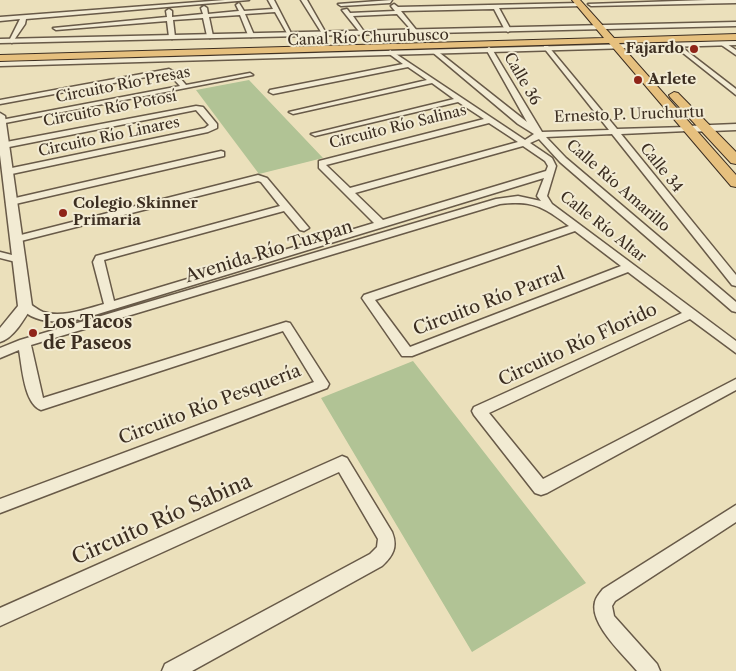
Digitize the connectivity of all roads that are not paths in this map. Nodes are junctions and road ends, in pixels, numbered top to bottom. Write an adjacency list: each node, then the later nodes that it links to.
1 (238, 0): 2 (street); 10 (street); 17 (street)
2 (246, 0)
3 (271, 0): 14 (street)
4 (304, 0): 34 (street)
5 (390, 0): 8 (street); 15 (street)
6 (655, 1): 7 (street); 9 (street)
7 (736, 1)
8 (339, 2): 19 (street)
9 (584, 2): 12 (street); 30 (main road); 31 (main road)
10 (203, 3): 11 (street); 20 (street)
11 (168, 6): 13 (street); 22 (street)
12 (496, 7): 15 (street); 29 (street)
13 (133, 9): 16 (street); 24 (street)
14 (276, 10): 17 (street); 33 (street)
15 (399, 10): 19 (street); 32 (street)
16 (97, 12): 18 (street); 26 (street)
17 (242, 13): 20 (street); 36 (street)
18 (61, 15): 21 (street); 27 (street)
19 (350, 15): 35 (street)
20 (206, 16): 22 (street); 37 (street)
21 (23, 18): 23 (street); 42 (street)
22 (170, 19): 24 (street); 38 (street)
23 (0, 20)
24 (132, 22): 26 (street); 40 (street)
25 (736, 24): 31 (street, Canal Río Churubusco)
26 (94, 25): 27 (street)
27 (56, 28): 41 (street)
28 (736, 29): 31 (main road, Canal Río Churubusco)
29 (508, 30): 30 (street, Canal Río Churubusco); 32 (street, Canal Río Churubusco)
30 (600, 30): 31 (main road, Canal Río Churubusco); 45 (main road); 49 (main road, Canal Río Churubusco)
31 (614, 30): 45 (main road)
32 (415, 32): 35 (street, Canal Río Churubusco)
33 (290, 34): 34 (street, Canal Río Churubusco); 36 (street, Canal Río Churubusco)
34 (325, 34): 35 (street, Canal Río Churubusco)
35 (362, 34)
36 (251, 35): 37 (street, Canal Río Churubusco)
37 (210, 36): 38 (street, Canal Río Churubusco)
38 (172, 37): 40 (street, Canal Río Churubusco)
39 (736, 37): 45 (main road, Canal Río Churubusco)
40 (132, 38): 41 (street, Canal Río Churubusco)
41 (51, 40): 42 (street, Canal Río Churubusco)
42 (12, 41): 43 (street, Canal Río Churubusco)
43 (0, 42)
44 (736, 42): 46 (street, Canal Río Churubusco)
45 (618, 43): 47 (street, Canal Río Churubusco); 48 (street, Canal Río Churubusco); 54 (main road, Canal Río Churubusco); 72 (main road); 74 (main road)
46 (722, 43): 47 (street, Canal Río Churubusco); 53 (street)
47 (675, 44): 64 (street)
48 (546, 47): 50 (street, Canal Río Churubusco); 75 (street, Calle 34)
49 (0, 49)
50 (489, 49): 51 (street, Canal Río Churubusco); 76 (street, Calle 36)
51 (434, 51): 52 (street, Canal Río Churubusco); 76 (street, Calle Río Amarillo)
52 (390, 52): 55 (street, Canal Río Churubusco); 56 (street, Calle Río Altar)
53 (736, 53)
54 (0, 58)
55 (0, 64)
56 (408, 65): 60 (street, Calle Río Altar); 61 (street)
57 (173, 73): 62 (street, Circuito Río Potosí); 66 (street, Circuito Río Presas)
58 (250, 75): 62 (street, Circuito Río Presas)
59 (307, 77): 61 (street)
60 (433, 81): 65 (street, Calle Río Altar); 67 (street)
61 (314, 84): 63 (street)
62 (184, 87): 70 (street, Circuito Río Presas)
63 (273, 92)
64 (736, 93)
65 (461, 100): 69 (street, Calle Río Altar); 77 (street)
66 (0, 102)
67 (293, 112)
68 (0, 116): 70 (street)
69 (491, 120): 78 (street, Calle Río Altar); 85 (street, Circuito Río Salinas)
70 (1, 122): 79 (street)
71 (214, 126): 79 (street, Circuito Río Potosí); 82 (street, Circuito Río Linares)
72 (704, 127): 73 (street, Ernesto P. Uruchurtu); 74 (street, Ernesto P. Uruchurtu); 81 (main road)
73 (736, 127)
74 (687, 129): 75 (street, Ernesto P. Uruchurtu); 84 (main road)
75 (612, 130): 76 (street, Ernesto P. Uruchurtu); 96 (street, Calle 34)
76 (537, 133): 78 (street, Ernesto P. Uruchurtu); 99 (street, Calle Río Amarillo)
77 (315, 134)
78 (521, 140): 83 (street, Calle Río Altar); 85 (street)
79 (4, 145): 82 (street)
80 (221, 154): 86 (street)
81 (736, 160)
82 (4, 166): 86 (street)
83 (549, 174): 87 (street, Calle Río Altar); 89 (street, Avenida Río Tuxpan)
84 (736, 184)
85 (347, 192): 89 (street, Circuito Río Salinas)
86 (11, 202): 92 (street)
87 (549, 206): 90 (street, Calle Río Altar); 102 (street, Avenida Río Tuxpan)
88 (286, 207): 91 (street); 92 (street); 98 (street)
89 (382, 225): 98 (street, Avenida Río Tuxpan)
90 (577, 227): 95 (street, Calle Río Altar); 95 (street, Circuito Río Parral)
91 (304, 228)
92 (17, 240): 94 (street)
93 (0, 255): 94 (street)
94 (20, 260): 97 (street)
95 (630, 267): 100 (street, Calle Río Altar)
96 (736, 282)
97 (25, 306): 98 (street, Avenida Río Tuxpan); 101 (street)
98 (110, 306)
99 (736, 308)
100 (691, 314): 103 (street, Calle Río Altar); 105 (street, Circuito Río Florido)
101 (0, 337)
102 (24, 343): 104 (street, Avenida Río Tuxpan); 106 (street, Circuito Río Pesquería)
103 (736, 348)
104 (0, 353)
105 (736, 384)
106 (0, 506)
107 (736, 513): 110 (street)
108 (0, 617): 109 (street, Circuito Río Sabina)
109 (172, 671)
110 (650, 671)

